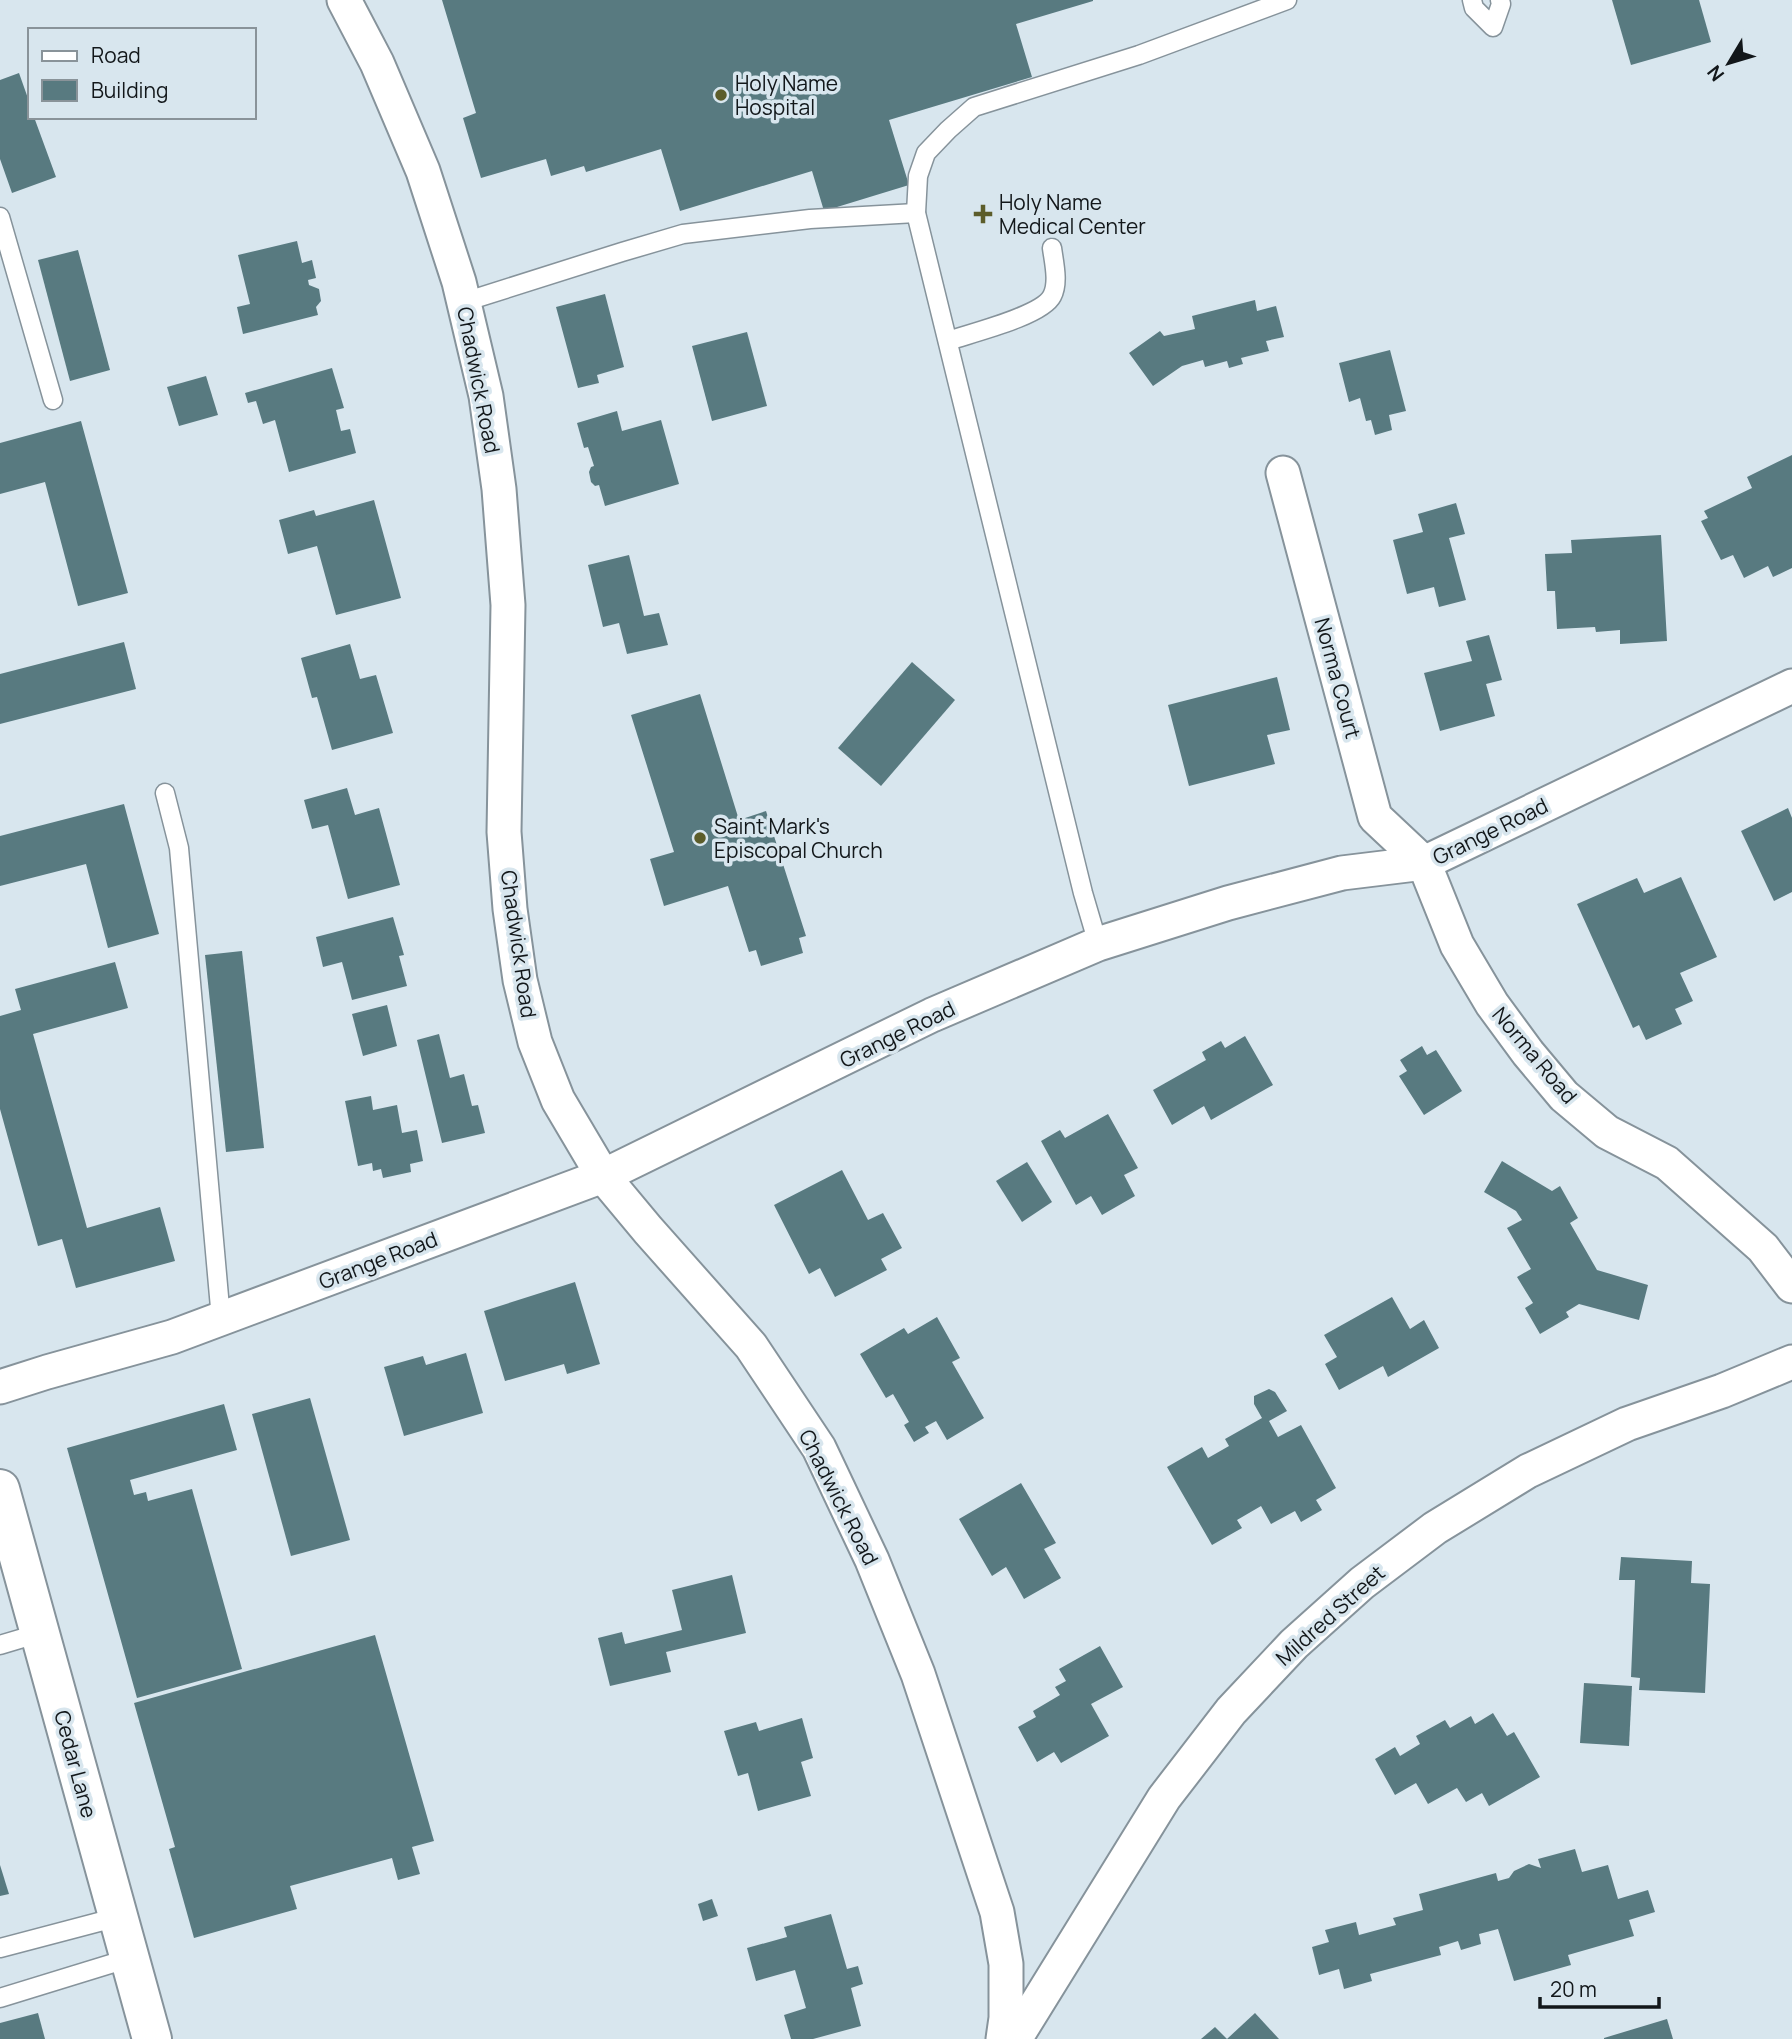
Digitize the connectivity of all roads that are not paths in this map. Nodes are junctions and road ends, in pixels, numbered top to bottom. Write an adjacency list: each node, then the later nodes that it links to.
1 (344, 0): 8 (street, Chadwick Road)
2 (1287, 0): 5 (lane)
3 (1472, 0): 4 (lane)
4 (1500, 0)
5 (916, 213): 8 (lane); 9 (lane)
6 (0, 217): 10 (lane)
7 (1052, 248): 9 (lane)
8 (464, 302): 16 (street, Chadwick Road)
9 (948, 341): 15 (lane)
10 (53, 400)
11 (1283, 473): 14 (street, Norma Court)
12 (1792, 685): 14 (street, Grange Road)
13 (164, 793): 18 (lane)
14 (1424, 863): 15 (street, Grange Road); 17 (street, Norma Road)
15 (1098, 944): 16 (street, Grange Road)
16 (603, 1176): 18 (street, Grange Road); 29 (street, Chadwick Road)
17 (1792, 1286)
18 (221, 1320): 20 (street, Grange Road)
19 (1792, 1362): 30 (street, Mildred Street)
20 (0, 1387)
21 (0, 1489): 22 (main road, Cedar Lane)
22 (40, 1633): 23 (lane); 24 (main road, Cedar Lane)
23 (0, 1645)
24 (118, 1917): 25 (lane); 26 (main road, Cedar Lane)
25 (0, 1948)
26 (130, 1958): 27 (lane); 28 (main road, Cedar Lane)
27 (0, 1998)
28 (152, 2039)
29 (1003, 2039)
30 (1014, 2039)

